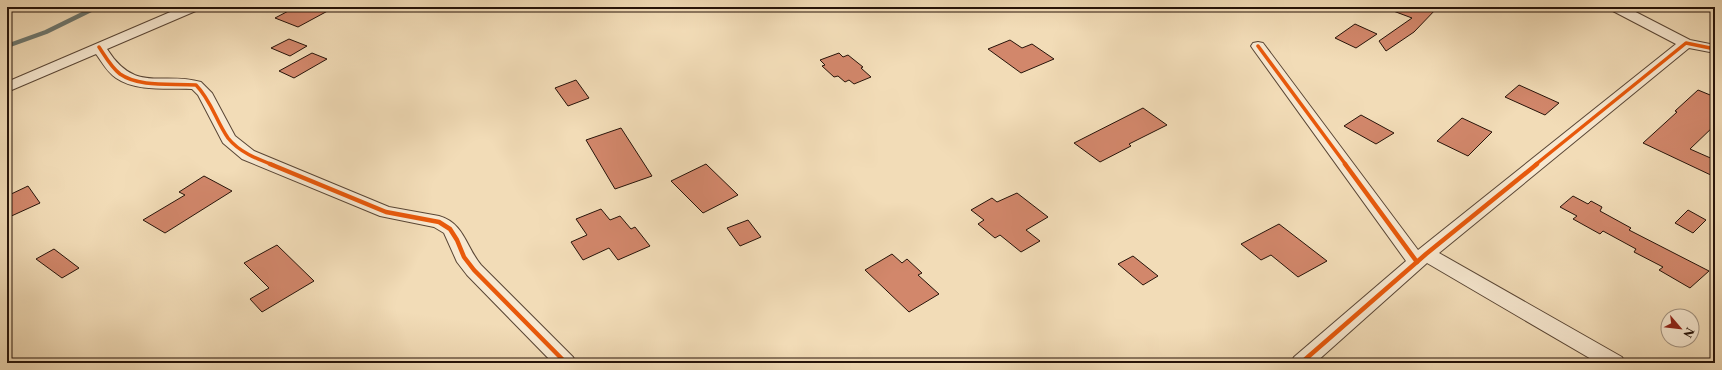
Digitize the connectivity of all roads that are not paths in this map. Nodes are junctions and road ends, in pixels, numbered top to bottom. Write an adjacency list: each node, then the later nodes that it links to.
1 (193, 7): 5 (street)
2 (1616, 7): 3 (street)
3 (1686, 43): 6 (street); 8 (street)
4 (1258, 46): 8 (street)
5 (99, 47): 7 (street); 9 (street)
6 (1715, 49)
7 (7, 87)
8 (1421, 258): 10 (street); 11 (street)
9 (566, 363)
10 (1301, 363)
11 (1615, 363)

